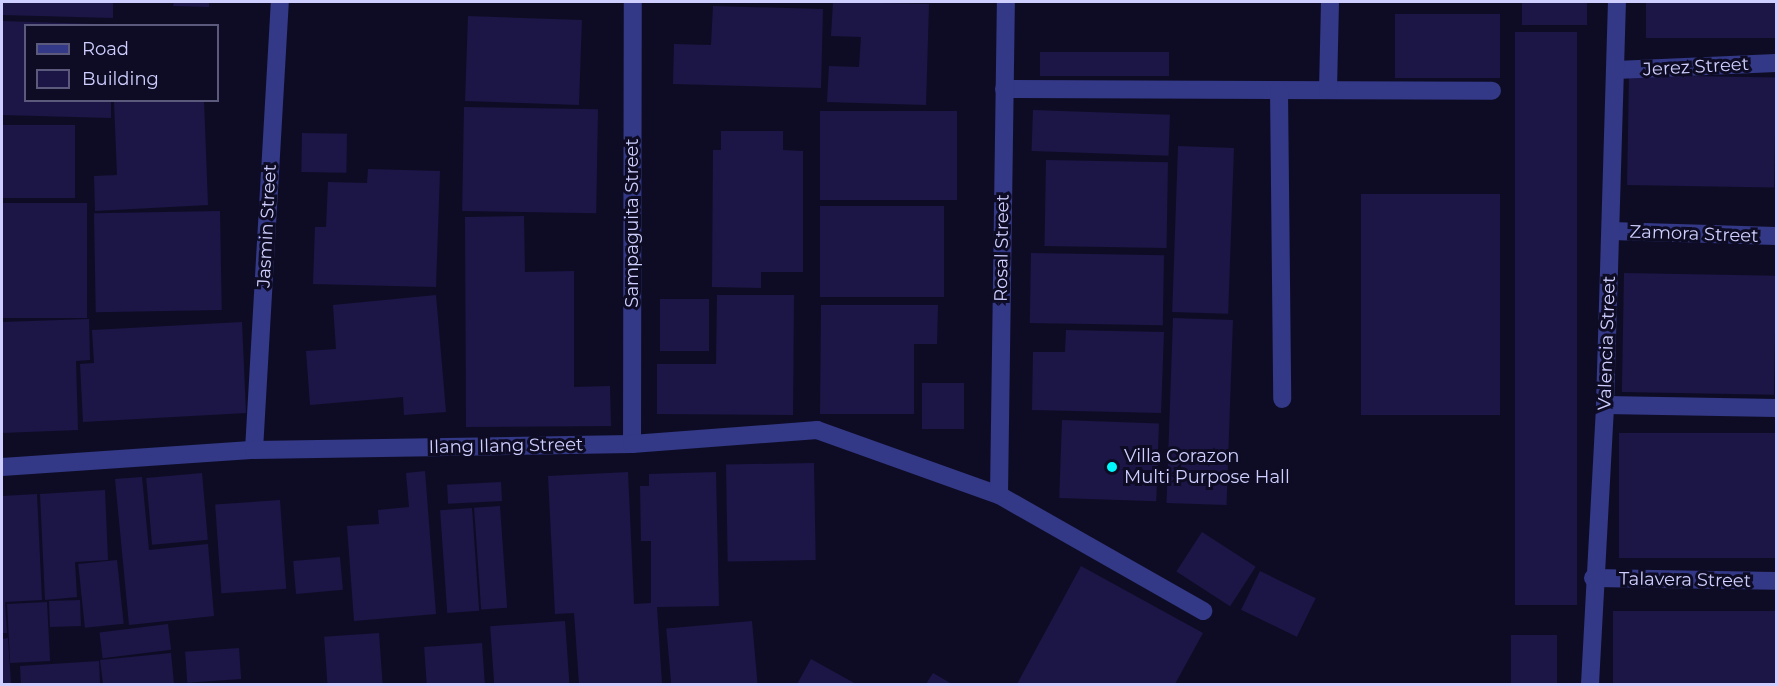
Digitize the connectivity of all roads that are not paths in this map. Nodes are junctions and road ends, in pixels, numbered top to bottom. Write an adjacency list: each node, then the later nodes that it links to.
1 (280, 2): 18 (street, Jasmin Street)
2 (633, 2): 17 (street, Sampaguita Street)
3 (1006, 2): 8 (street, Rosal Street)
4 (1330, 2): 10 (street)
5 (1617, 2): 7 (street, Valencia Street)
6 (1776, 63): 7 (street, Jerez Street)
7 (1616, 70): 12 (street, Valencia Street)
8 (1004, 89): 9 (street); 20 (street, Rosal Street)
9 (1278, 90): 10 (street); 14 (street)
10 (1328, 90): 11 (street)
11 (1492, 91)
12 (1611, 231): 13 (street, Zamora Street); 15 (street, Valencia Street)
13 (1776, 236)
14 (1282, 399)
15 (1605, 405): 16 (street); 21 (street, Valencia Street)
16 (1776, 408)
17 (632, 444): 18 (street, Ilang Ilang Street); 20 (street, Ilang Ilang Street)
18 (254, 450): 19 (street, Ilang Ilang Street)
19 (2, 466)
20 (999, 495): 23 (street, Ilang Ilang Street)
21 (1593, 578): 22 (street, Talavera Street); 24 (street, Valencia Street)
22 (1776, 581)
23 (1203, 611)
24 (1590, 684)

